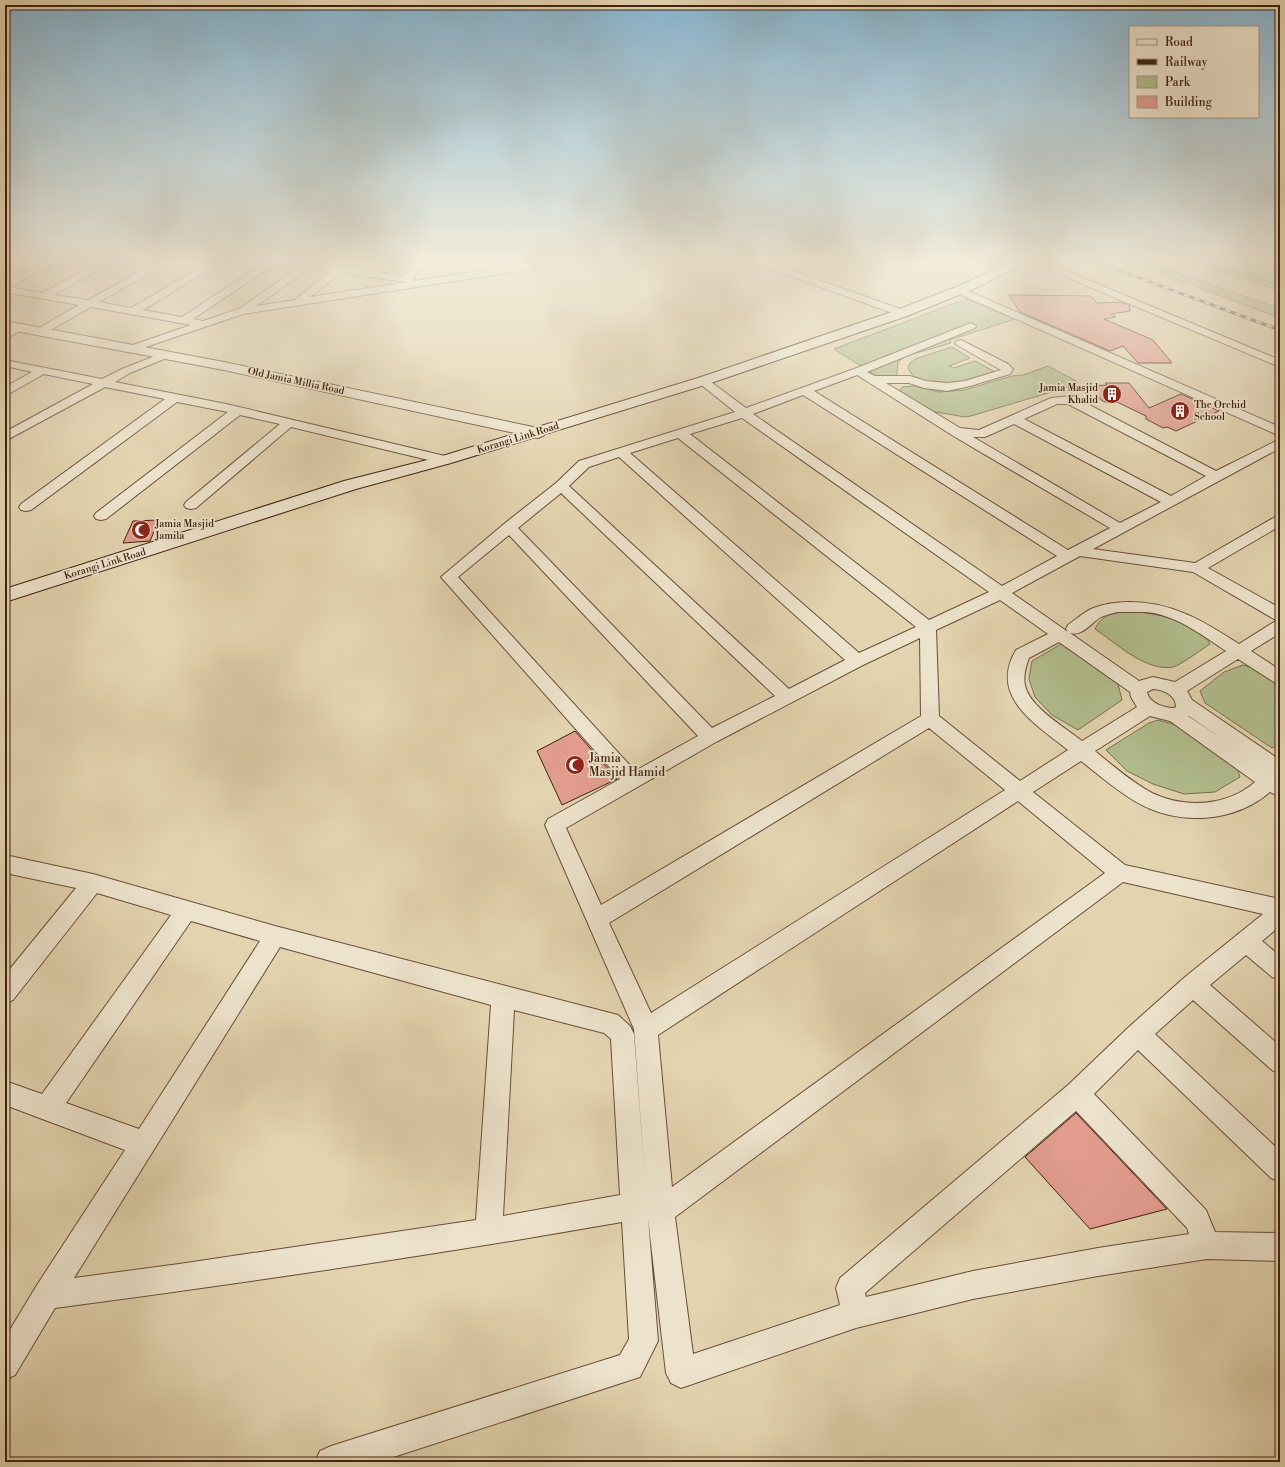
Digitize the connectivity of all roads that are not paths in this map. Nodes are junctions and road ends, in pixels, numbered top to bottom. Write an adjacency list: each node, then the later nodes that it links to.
1 (18, 328): 10 (street)
2 (28, 328): 9 (main road, Old Jamia Millia Road)
3 (45, 328): 9 (street)
4 (192, 328): 12 (street)
5 (857, 328): 18 (main road, Korangi Link Road)
6 (965, 328): 17 (street)
7 (1046, 328): 29 (street)
8 (1196, 328): 15 (street)
9 (41, 331): 12 (main road, Old Jamia Millia Road)
10 (5, 336)
11 (961, 343): 19 (street)
12 (134, 348): 13 (main road, Old Jamia Millia Road)
13 (165, 355): 20 (street); 30 (main road, Old Jamia Millia Road)
14 (6, 364): 16 (street)
15 (1280, 364)
16 (42, 371): 20 (street); 22 (street)
17 (858, 371): 19 (street); 21 (street)
18 (708, 379): 25 (street); 30 (main road, Korangi Link Road)
19 (873, 380): 28 (street)
20 (106, 383): 23 (street); 32 (street)
21 (806, 390): 25 (street); 45 (street)
22 (5, 392)
23 (176, 397): 24 (street); 40 (street)
24 (237, 411): 27 (street); 41 (street)
25 (749, 411): 31 (street); 47 (street)
26 (1014, 419): 28 (street); 36 (street); 38 (street)
27 (289, 423): 35 (street); 39 (street)
28 (957, 432): 44 (street)
29 (1280, 432)
30 (538, 433): 35 (main road, Korangi Link Road)
31 (680, 433): 34 (street); 51 (street)
32 (5, 437)
33 (1280, 443): 36 (street)
34 (621, 452): 37 (street); 54 (street)
35 (445, 460): 48 (main road, Korangi Link Road)
36 (1216, 476): 38 (street)
37 (561, 486): 43 (street); 58 (street)
38 (1171, 502): 44 (street)
39 (191, 505)
40 (26, 507)
41 (101, 516)
42 (1280, 520): 46 (street)
43 (509, 527): 62 (street); 65 (street)
44 (1119, 528): 45 (street)
45 (1072, 553): 46 (street); 47 (street)
46 (1197, 568): 49 (street)
47 (1007, 590): 51 (street); 52 (street)
48 (5, 596)
49 (1280, 615)
50 (1280, 626): 53 (street)
51 (928, 628): 54 (street); 61 (street)
52 (1067, 632): 53 (street); 56 (street); 63 (street)
53 (1238, 652): 55 (street); 57 (street)
54 (857, 662): 58 (street)
55 (1280, 678)
56 (1144, 687): 57 (street); 59 (street)
57 (1175, 690): 60 (street)
58 (788, 698): 62 (street)
59 (1149, 708): 60 (street); 63 (street)
60 (1180, 710): 64 (street)
61 (930, 719): 66 (street); 73 (street)
62 (710, 737): 65 (street)
63 (1081, 751): 64 (street); 66 (street)
64 (1276, 780)
65 (633, 781): 73 (street)
66 (1019, 792): 68 (street); 80 (street)
67 (5, 864): 69 (street)
68 (1120, 873): 70 (street); 89 (street)
69 (92, 883): 71 (street); 78 (street)
70 (1280, 908)
71 (187, 910): 74 (street); 85 (street)
72 (1280, 912): 75 (street)
73 (597, 919): 80 (street)
74 (275, 936): 79 (street); 86 (street)
75 (1246, 942): 76 (street); 77 (street)
76 (1280, 970)
77 (1193, 985): 81 (street); 82 (street)
78 (5, 992)
79 (503, 997): 88 (street); 90 (street)
80 (646, 1029): 89 (street)
81 (1138, 1034): 84 (street); 87 (street)
82 (1280, 1062)
83 (5, 1093): 85 (street)
84 (1077, 1094): 91 (street); 94 (street)
85 (47, 1109): 86 (street)
86 (144, 1144): 93 (street)
87 (1280, 1168)
88 (635, 1206): 90 (street); 96 (street)
89 (661, 1211): 94 (street)
90 (489, 1232): 93 (street)
91 (1207, 1245): 92 (street); 94 (street)
92 (1280, 1247)
93 (47, 1295): 95 (street)
94 (856, 1314)
95 (5, 1365)
96 (332, 1462)

